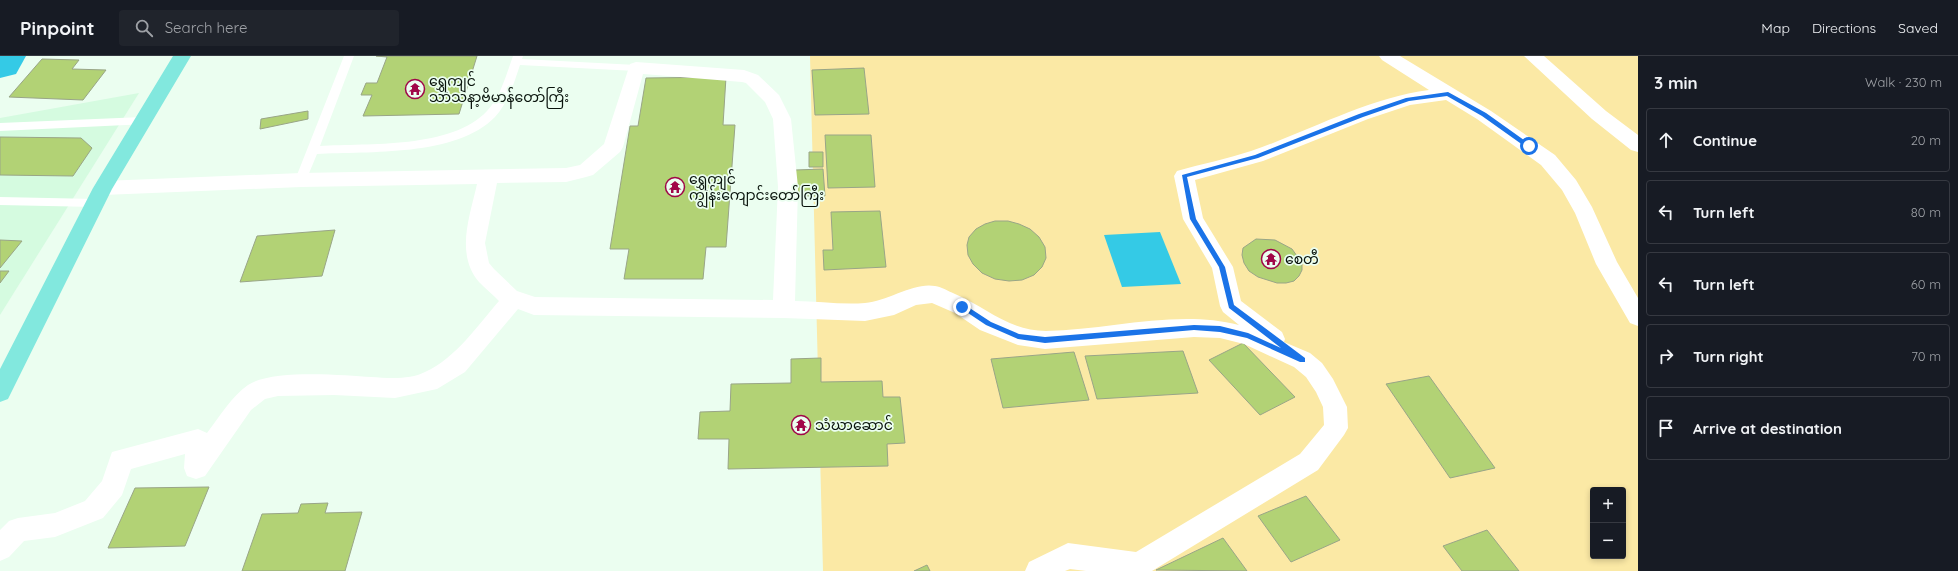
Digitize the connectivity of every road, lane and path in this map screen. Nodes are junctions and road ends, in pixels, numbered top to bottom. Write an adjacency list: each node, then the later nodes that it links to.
1 (182, 56): 8 (main road)
2 (349, 56): 11 (lane)
3 (1388, 56): 7 (street)
4 (1533, 56): 10 (street)
5 (518, 59): 6 (lane); 11 (lane)
6 (636, 68): 12 (street); 17 (street)
7 (1448, 94): 18 (street); 19 (street)
8 (143, 121): 9 (lane); 14 (main road)
9 (0, 127)
10 (1637, 145)
11 (312, 150): 13 (lane)
12 (488, 176): 13 (street); 16 (street)
13 (301, 180): 14 (street)
14 (100, 195): 15 (lane); 20 (main road)
15 (0, 201)
16 (514, 299): 17 (street); 21 (street)
17 (784, 309): 19 (street)
18 (1638, 317)
19 (1302, 360): 22 (street)
20 (0, 392)
21 (0, 548)
22 (1038, 571)

